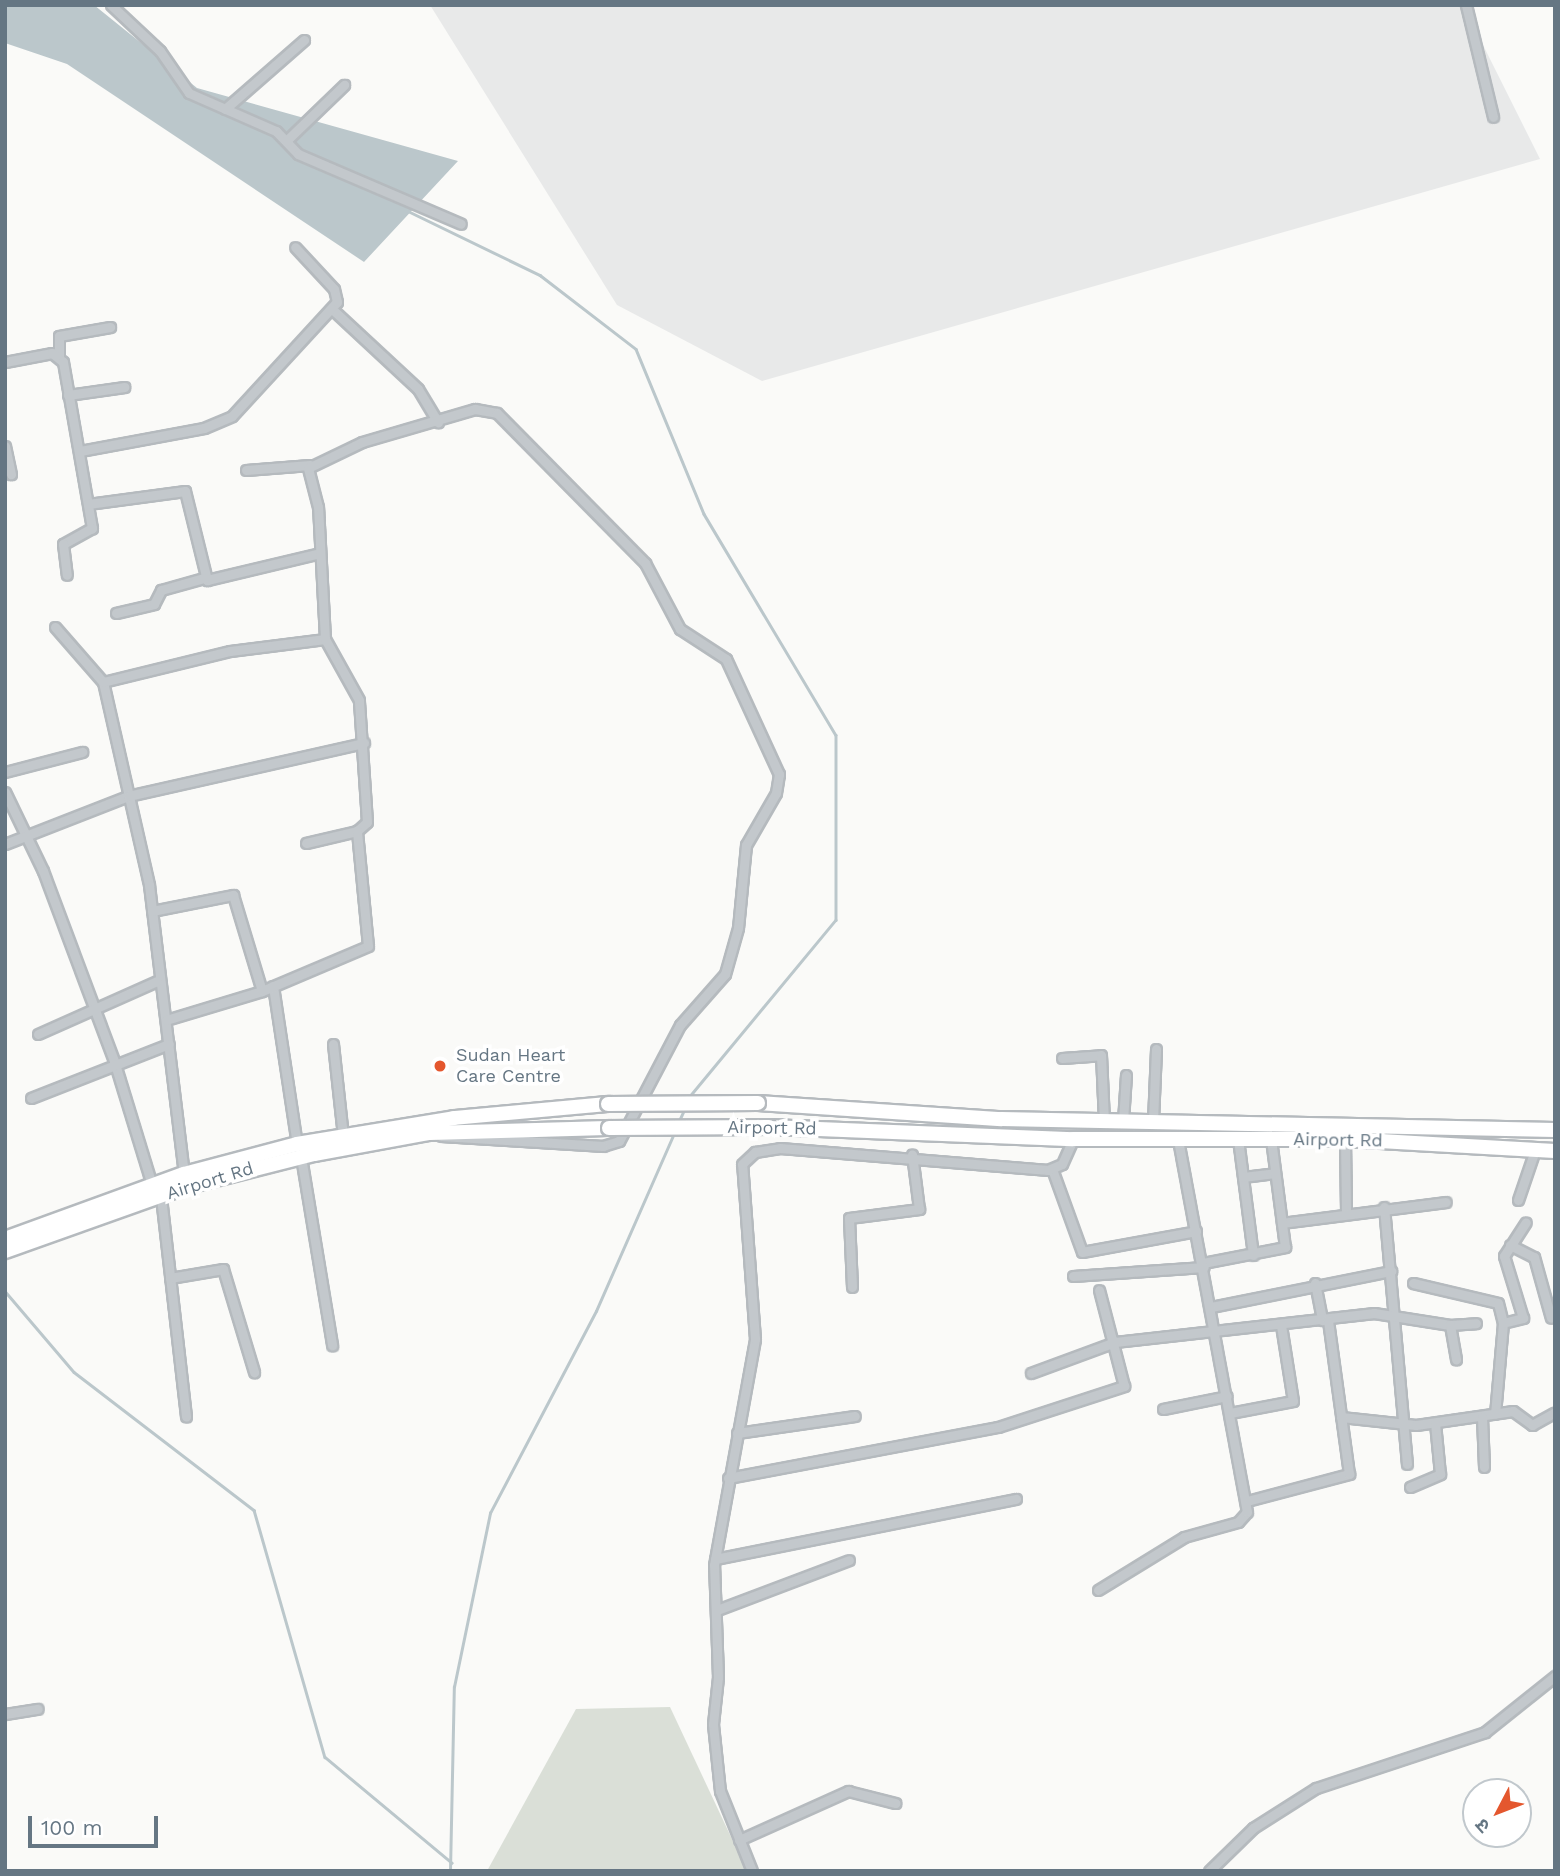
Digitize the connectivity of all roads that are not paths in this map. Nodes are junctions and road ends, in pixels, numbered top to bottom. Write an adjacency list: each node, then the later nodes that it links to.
1 (111, 5): 5 (street)
2 (1466, 5): 6 (street)
3 (304, 40): 5 (street)
4 (344, 85): 7 (street)
5 (225, 109): 7 (street)
6 (1493, 117)
7 (286, 141): 8 (street)
8 (461, 224)
9 (295, 247): 10 (street)
10 (332, 309): 16 (street); 18 (street)
11 (110, 327): 12 (street)
12 (59, 356): 13 (street); 15 (street)
13 (5, 362)
14 (124, 387): 15 (street)
15 (68, 395): 18 (street)
16 (438, 422): 19 (street); 57 (street)
17 (5, 446): 21 (street)
18 (80, 451): 22 (street)
19 (310, 465): 20 (street); 23 (street)
20 (246, 470)
21 (11, 474)
22 (88, 504): 24 (street); 25 (street)
23 (320, 553): 25 (street); 28 (street)
24 (67, 575)
25 (204, 578): 26 (street)
26 (117, 612)
27 (55, 627): 29 (street)
28 (325, 639): 29 (street); 30 (street)
29 (103, 682): 34 (street)
30 (364, 743): 34 (street); 35 (street)
31 (82, 752): 32 (street)
32 (5, 772)
33 (5, 792): 36 (street)
34 (128, 796): 36 (street); 39 (street)
35 (357, 831): 37 (street); 41 (street)
36 (26, 835): 38 (street); 43 (street)
37 (306, 843)
38 (5, 844)
39 (152, 911): 40 (street); 42 (street)
40 (157, 981): 43 (street); 44 (street)
41 (273, 986): 42 (street); 64 (street)
42 (262, 991): 44 (street)
43 (93, 1010): 45 (street); 50 (street)
44 (166, 1020): 46 (street)
45 (38, 1034)
46 (169, 1044): 50 (street); 70 (street)
47 (333, 1044): 58 (street)
48 (1156, 1049): 55 (street)
49 (1062, 1058): 53 (street)
50 (115, 1064): 52 (street); 72 (street)
51 (1126, 1075): 54 (street)
52 (31, 1098)
53 (1104, 1121): 54 (main road); 58 (main road, bridge)
54 (1123, 1121): 55 (main road)
55 (1153, 1121): 56 (main road)
56 (1555, 1130)
57 (430, 1133): 59 (main road, Airport Rd, bridge); 64 (main road, Airport Rd)
58 (344, 1136): 64 (main road)
59 (1073, 1139): 60 (main road, Airport Rd); 68 (street)
60 (1178, 1139): 61 (main road, Airport Rd); 79 (street)
61 (1238, 1139): 62 (main road, Airport Rd); 71 (street)
62 (1271, 1139): 63 (main road, Airport Rd); 69 (street)
63 (1345, 1139): 65 (main road, Airport Rd); 76 (street)
64 (299, 1150): 70 (main road); 72 (main road, Airport Rd); 101 (street)
65 (1535, 1150): 66 (main road, Airport Rd); 73 (street)
66 (1555, 1151)
67 (912, 1154): 68 (street); 89 (street); 116 (street)
68 (1052, 1169): 79 (street)
69 (1275, 1172): 71 (street); 78 (street)
70 (184, 1174): 72 (main road)
71 (1242, 1177): 82 (street)
72 (156, 1191): 80 (main road); 86 (street)
73 (1518, 1200)
74 (1446, 1202): 75 (street)
75 (1384, 1207): 76 (street); 84 (street)
76 (1346, 1212): 78 (street)
77 (1526, 1222): 81 (street)
78 (1282, 1223): 82 (street)
79 (1196, 1231): 83 (street)
80 (7, 1244)
81 (1510, 1245): 93 (street); 96 (street)
82 (1253, 1255): 83 (street)
83 (1203, 1265): 85 (street); 91 (street)
84 (1391, 1271): 87 (street); 92 (street)
85 (1073, 1276)
86 (170, 1278): 103 (street); 111 (street)
87 (1315, 1283): 91 (street); 94 (street)
88 (1413, 1283): 96 (street)
89 (852, 1287)
90 (1099, 1290): 100 (street)
91 (1211, 1307): 99 (street)
92 (1396, 1314): 94 (street); 98 (street); 115 (street)
93 (1551, 1318)
94 (1325, 1320): 97 (street); 112 (street)
95 (1476, 1323): 98 (street)
96 (1503, 1323): 109 (street)
97 (1281, 1325): 99 (street); 108 (street)
98 (1450, 1325): 102 (street)
99 (1214, 1333): 100 (street); 105 (street)
100 (1115, 1342): 104 (street); 119 (street)
101 (331, 1345)
102 (1456, 1359)
103 (254, 1372)
104 (1031, 1373)
105 (1227, 1396): 106 (street); 108 (street)
106 (1163, 1409)
107 (1555, 1412): 109 (street)
108 (1230, 1413): 122 (street)
109 (1495, 1414): 113 (street)
110 (855, 1416): 116 (street)
111 (186, 1417)
112 (1342, 1417): 115 (street); 122 (street)
113 (1482, 1417): 114 (street); 118 (street)
114 (1435, 1423): 115 (street); 120 (street)
115 (1403, 1425): 117 (street)
116 (737, 1433): 119 (street)
117 (1407, 1464)
118 (1484, 1467)
119 (729, 1478): 123 (street)
120 (1409, 1487)
121 (1016, 1499): 123 (street)
122 (1247, 1501): 125 (street)
123 (715, 1559): 126 (street)
124 (849, 1560): 126 (street)
125 (1098, 1590)
126 (717, 1610): 131 (street)
127 (1555, 1676): 133 (street)
128 (38, 1709): 129 (street)
129 (5, 1714)
130 (895, 1804): 131 (street)
131 (739, 1840): 132 (street)
132 (752, 1871)
133 (1209, 1871)

